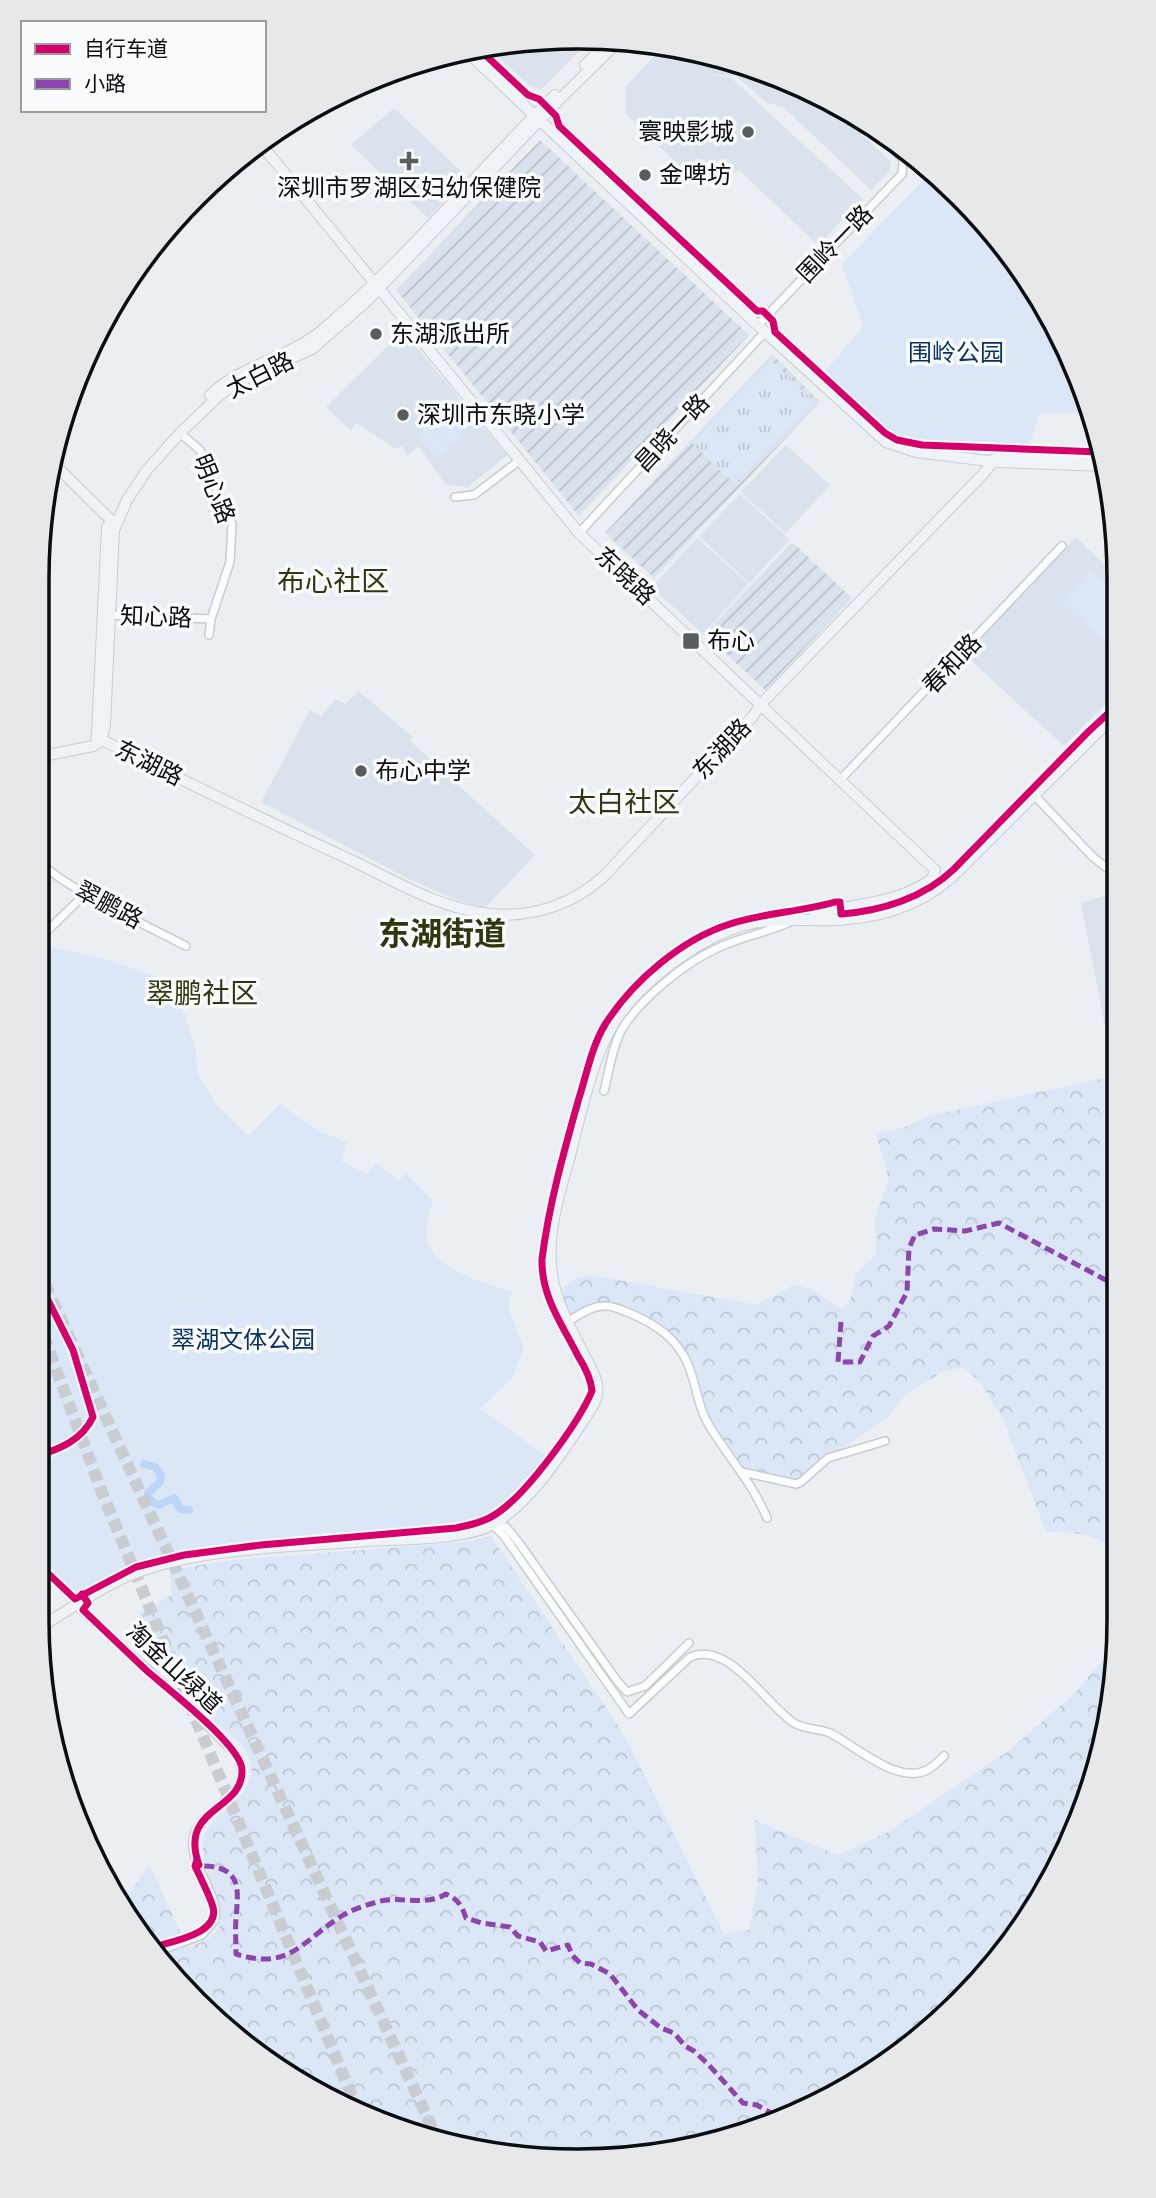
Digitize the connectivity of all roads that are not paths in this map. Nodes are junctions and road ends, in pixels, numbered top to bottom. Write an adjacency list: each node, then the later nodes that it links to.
1 (601, 50): 4 (street, 太白路)
2 (609, 50): 4 (street, 太白路)
3 (475, 59): 4 (street)
4 (537, 118): 7 (street, 太白路); 8 (street)
5 (266, 151): 7 (street, 东晓路)
6 (903, 160): 8 (street, 围岭一路)
7 (376, 287): 9 (street, 太白路); 11 (street, 东晓路); 16 (street, 太白路)
8 (761, 329): 12 (street); 17 (street, 昌晓一路)
9 (180, 433): 16 (street, 太白路); 20 (street, 明心路)
10 (1093, 459): 12 (street)
11 (520, 460): 15 (street); 17 (street, 东晓路)
12 (991, 460): 13 (street); 22 (street, 东湖路)
13 (1095, 466)
14 (60, 470): 16 (street)
15 (455, 497)
16 (113, 522): 19 (street, 太白路)
17 (579, 533): 22 (street, 东晓路)
18 (1062, 546): 27 (street, 春和路)
19 (105, 615): 20 (street, 知心路); 24 (street, 太白路)
20 (211, 618): 21 (street, 明心路)
21 (209, 635)
22 (761, 704): 24 (street, 东湖路); 27 (street, 东晓路)
23 (1107, 723): 28 (street)
24 (99, 738): 25 (street); 26 (street)
25 (49, 749)
26 (49, 755)
27 (840, 780): 33 (street, 东晓路)
28 (1034, 795): 29 (street); 33 (street)
29 (1107, 868)
30 (49, 871): 31 (street, 翠鹏路)
31 (86, 893): 34 (street); 35 (street, 翠鹏路)
32 (795, 920): 33 (street); 36 (street); 37 (street)
33 (813, 920)
34 (49, 929)
35 (186, 946)
36 (604, 1091)
37 (567, 1322): 39 (street); 41 (street)
38 (886, 1441): 39 (street)
39 (742, 1472): 40 (street)
40 (767, 1518)
41 (492, 1524): 42 (street); 44 (street); 45 (street)
42 (76, 1605): 43 (street); 46 (street, 淘金山绿道)
43 (49, 1622)
44 (689, 1643)
45 (944, 1756)
46 (164, 1950)

